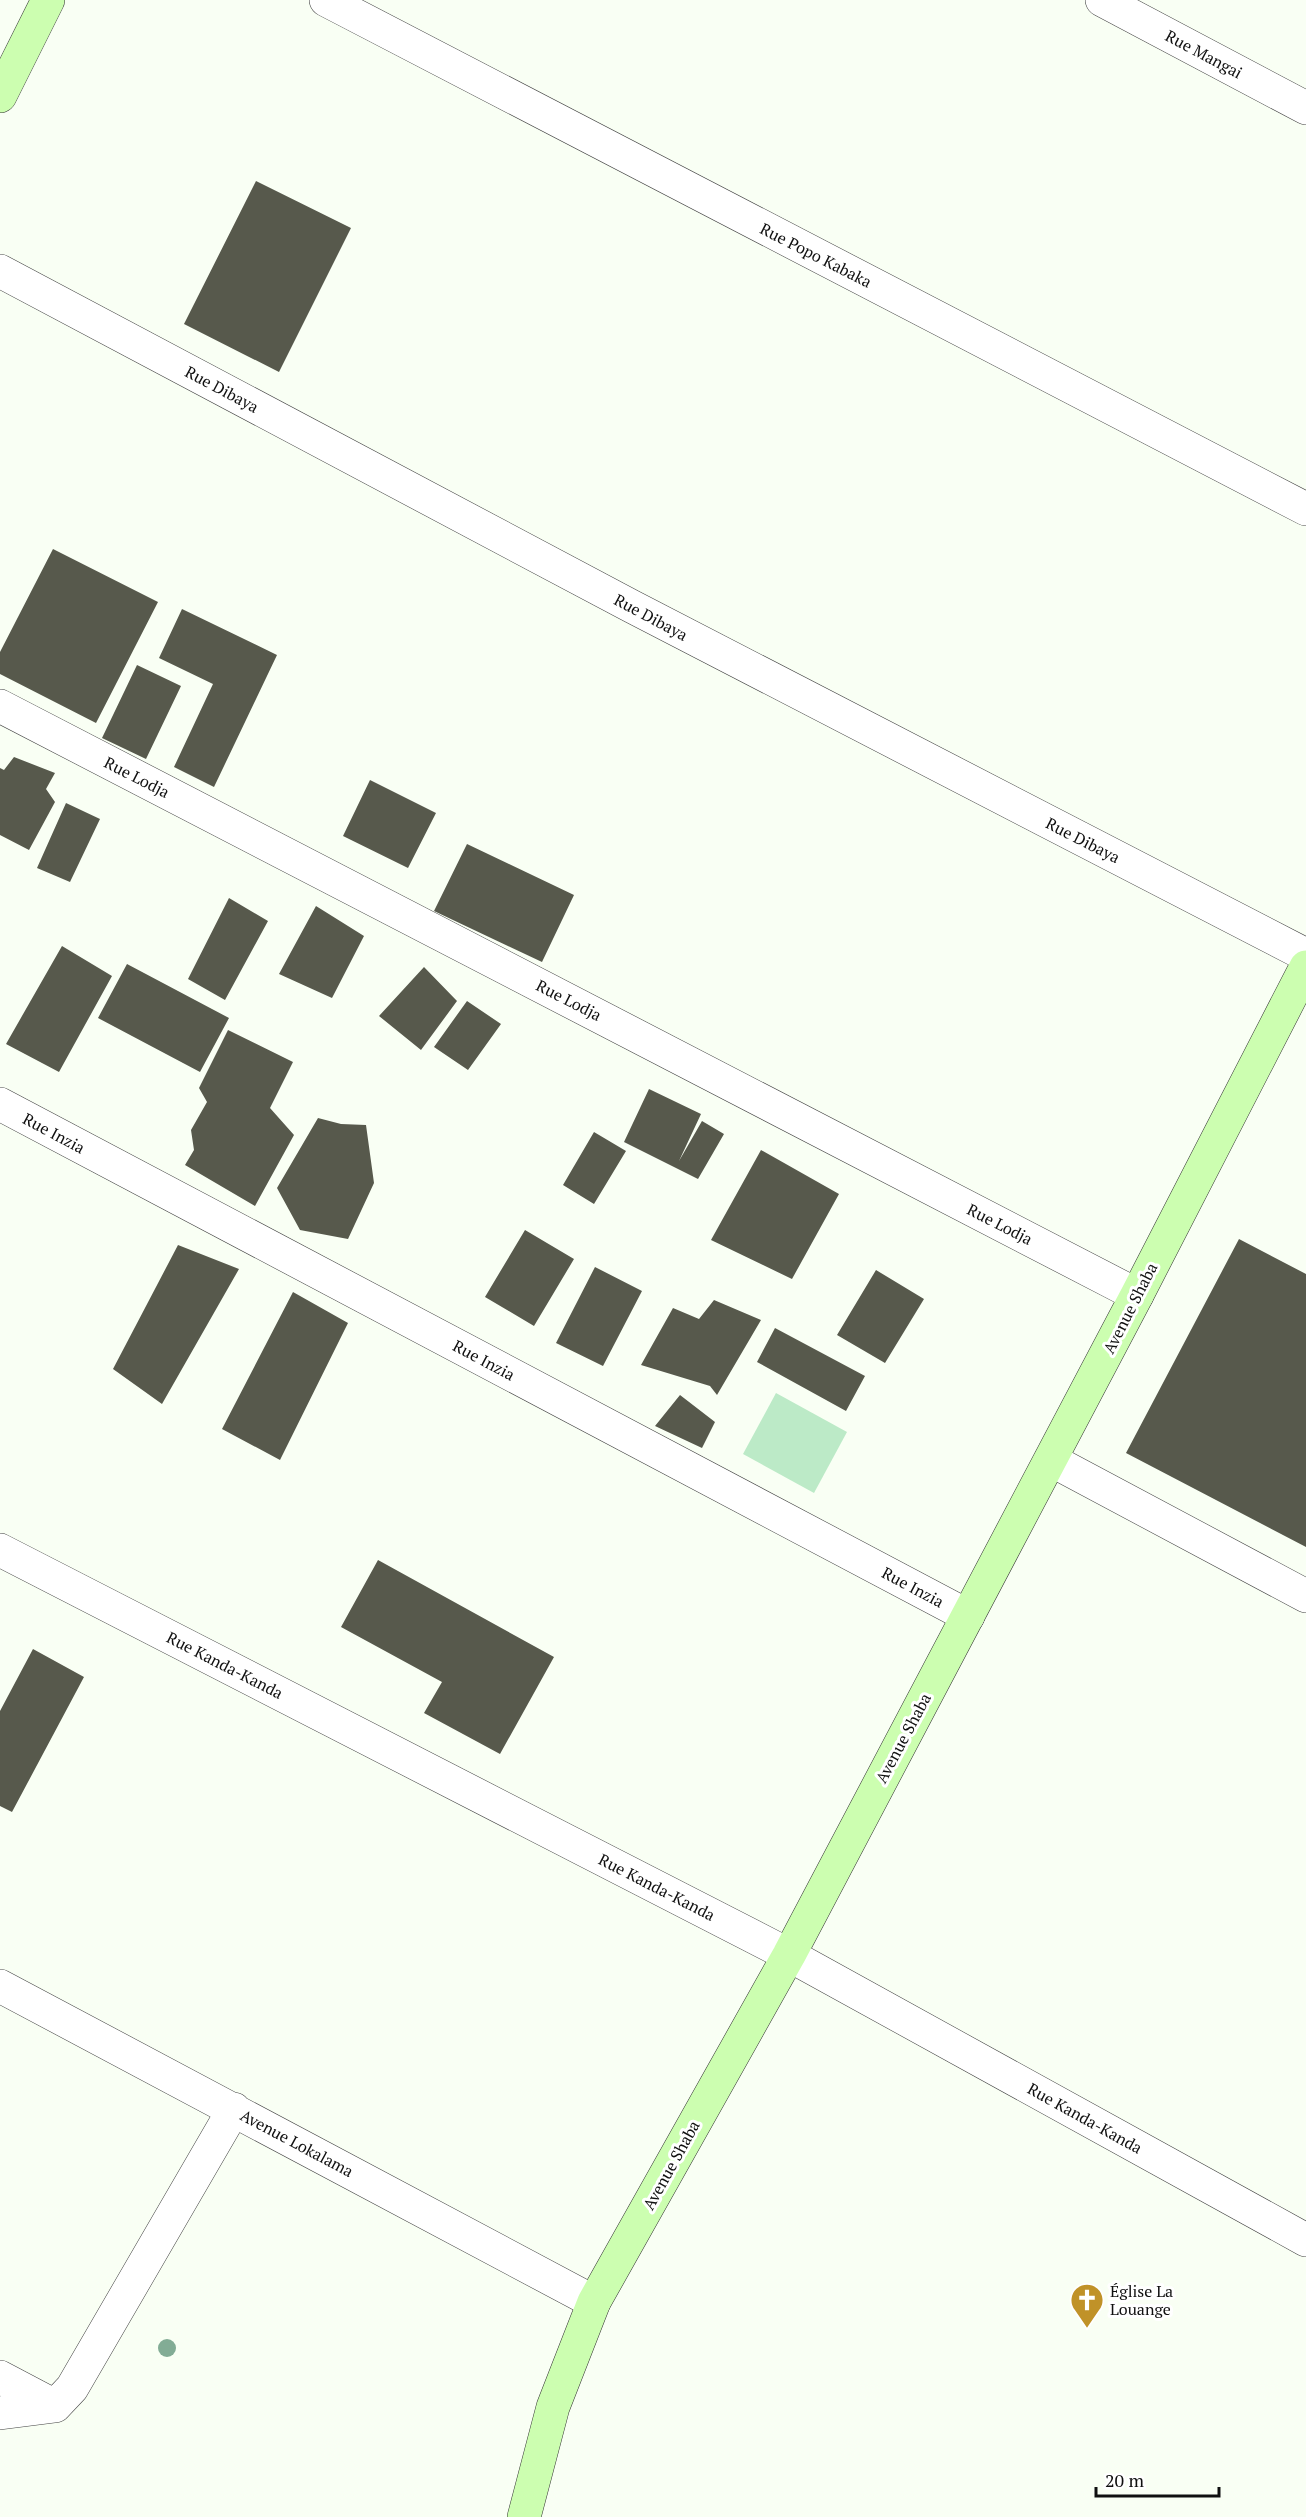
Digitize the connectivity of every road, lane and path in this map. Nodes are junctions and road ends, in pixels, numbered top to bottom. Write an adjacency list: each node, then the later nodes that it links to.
1 (48, 0): 4 (street)
2 (326, 0): 7 (street, Rue Popo Kabaka)
3 (1102, 0): 5 (street, Rue Mangai)
4 (0, 96)
5 (1306, 108)
6 (0, 271): 9 (street, Rue Dibaya)
7 (1306, 509)
8 (0, 706): 12 (street, Rue Lodja)
9 (1306, 955)
10 (1306, 968): 12 (street, Avenue Shaba)
11 (0, 1104): 16 (street, Rue Inzia)
12 (1137, 1295): 13 (street, Avenue Shaba)
13 (1051, 1460): 15 (street); 16 (street, Avenue Shaba)
14 (0, 1550): 17 (street, Rue Kanda-Kanda)
15 (1306, 1596)
16 (968, 1616): 17 (street, Avenue Shaba)
17 (789, 1955): 20 (street, Rue Kanda-Kanda); 21 (street, Avenue Shaba)
18 (0, 1986): 19 (street, Avenue Lokalama)
19 (234, 2109): 21 (street, Avenue Lokalama); 23 (street)
20 (1306, 2240)
21 (594, 2302): 25 (street, Avenue Shaba)
22 (0, 2378): 23 (street)
23 (56, 2406): 24 (street)
24 (0, 2413)
25 (524, 2517)

